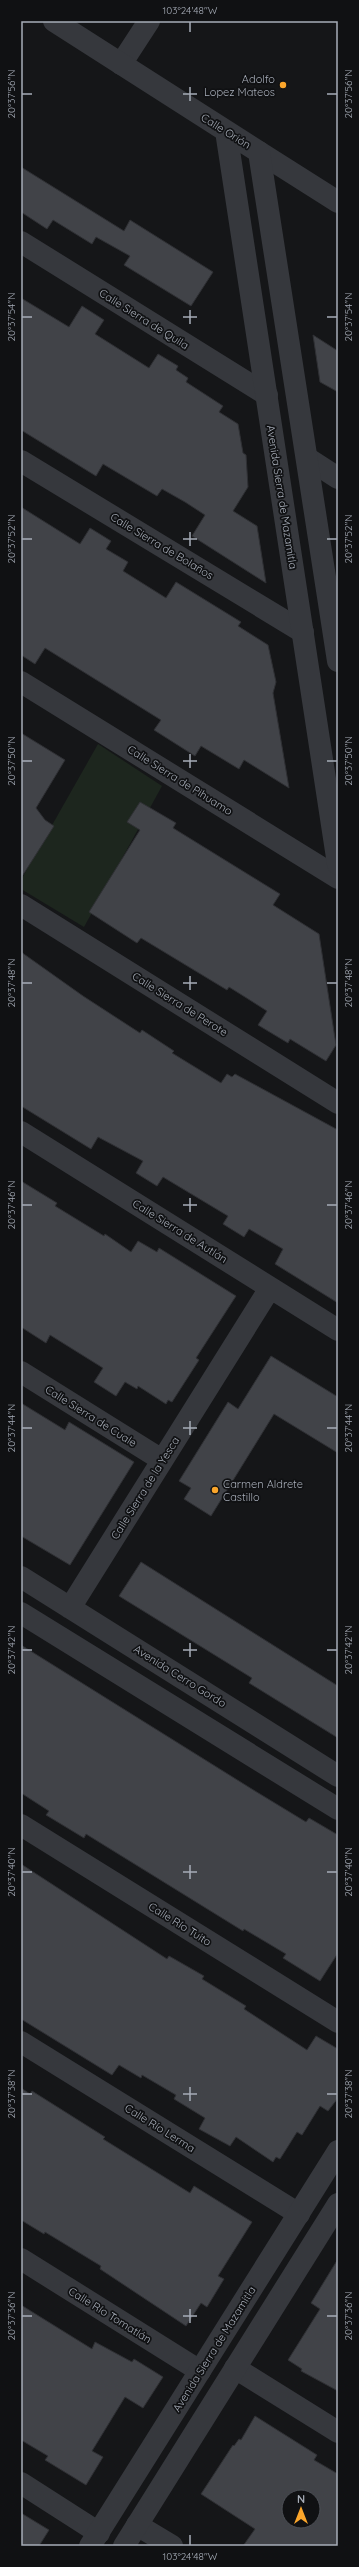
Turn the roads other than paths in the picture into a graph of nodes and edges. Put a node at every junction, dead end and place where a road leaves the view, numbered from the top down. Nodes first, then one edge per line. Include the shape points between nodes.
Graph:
1 (54, 21) edge
2 (149, 21) edge
3 (121, 64) junction
4 (226, 131) junction
5 (260, 152) junction
6 (338, 202) edge
7 (21, 242) edge
8 (267, 395) junction
9 (306, 458) junction
10 (21, 461) edge
11 (338, 478) edge
12 (319, 548) junction
13 (291, 551) junction
14 (303, 632) junction
15 (338, 661) edge
16 (21, 682) edge
17 (338, 864) edge
18 (338, 878) edge
19 (21, 905) edge
20 (338, 1103) edge
21 (21, 1132) edge
22 (270, 1288) junction
23 (338, 1330) edge
24 (21, 1372) edge
25 (162, 1460) junction
26 (21, 1577) edge
27 (70, 1608) junction
28 (21, 1613) edge
29 (273, 1735) junction
30 (257, 1759) junction
31 (338, 1776) edge
32 (338, 1809) edge
33 (21, 1826) edge
34 (338, 2022) edge
35 (21, 2042) edge
36 (338, 2151) edge
37 (337, 2208) edge
38 (299, 2214) junction
39 (21, 2260) edge
40 (235, 2368) junction
41 (200, 2371) junction
42 (338, 2432) edge
43 (21, 2483) edge
44 (137, 2525) junction
45 (95, 2539) edge
46 (124, 2546) edge
47 (172, 2546) edge

1 - 3 street, Calle Orión
2 - 3 street
3 - 4 street, Calle Orión
4 - 5 street, Calle Orión
4 - 8 street, Avenida Sierra de Mazamitla
5 - 6 street, Calle Orión
5 - 9 street
7 - 8 street, Calle Sierra de Quila
8 - 13 street, Avenida Sierra de Mazamitla
9 - 11 street
9 - 12 street
10 - 14 street, Calle Sierra de Bolaños
12 - 13 street
12 - 15 street
13 - 14 street, Avenida Sierra de Mazamitla
14 - 17 street, Avenida Sierra de Mazamitla
16 - 18 street, Calle Sierra de Pihuamo
19 - 20 street, Calle Sierra de Perote
21 - 22 street, Calle Sierra de Autlán
22 - 23 street, Calle Sierra de Autlán
22 - 25 street, Calle Sierra de la Yesca
24 - 25 street, Calle Sierra de Cuale
25 - 27 street, Calle Sierra de la Yesca
26 - 27 street, Avenida Cerro Gordo
27 - 29 street, Avenida Cerro Gordo
28 - 30 street
29 - 30 street
29 - 31 street, Avenida Cerro Gordo
30 - 32 street
33 - 34 street, Calle Río Tuito
35 - 38 street, Calle Río Lerma
36 - 38 street, Avenida Sierra de Mazamitla
37 - 40 street
38 - 41 street, Avenida Sierra de Mazamitla
39 - 41 street, Calle Río Tomatlán
40 - 42 street
40 - 44 street
41 - 45 street, Avenida Sierra de Mazamitla
43 - 45 street
44 - 46 street
44 - 47 street

